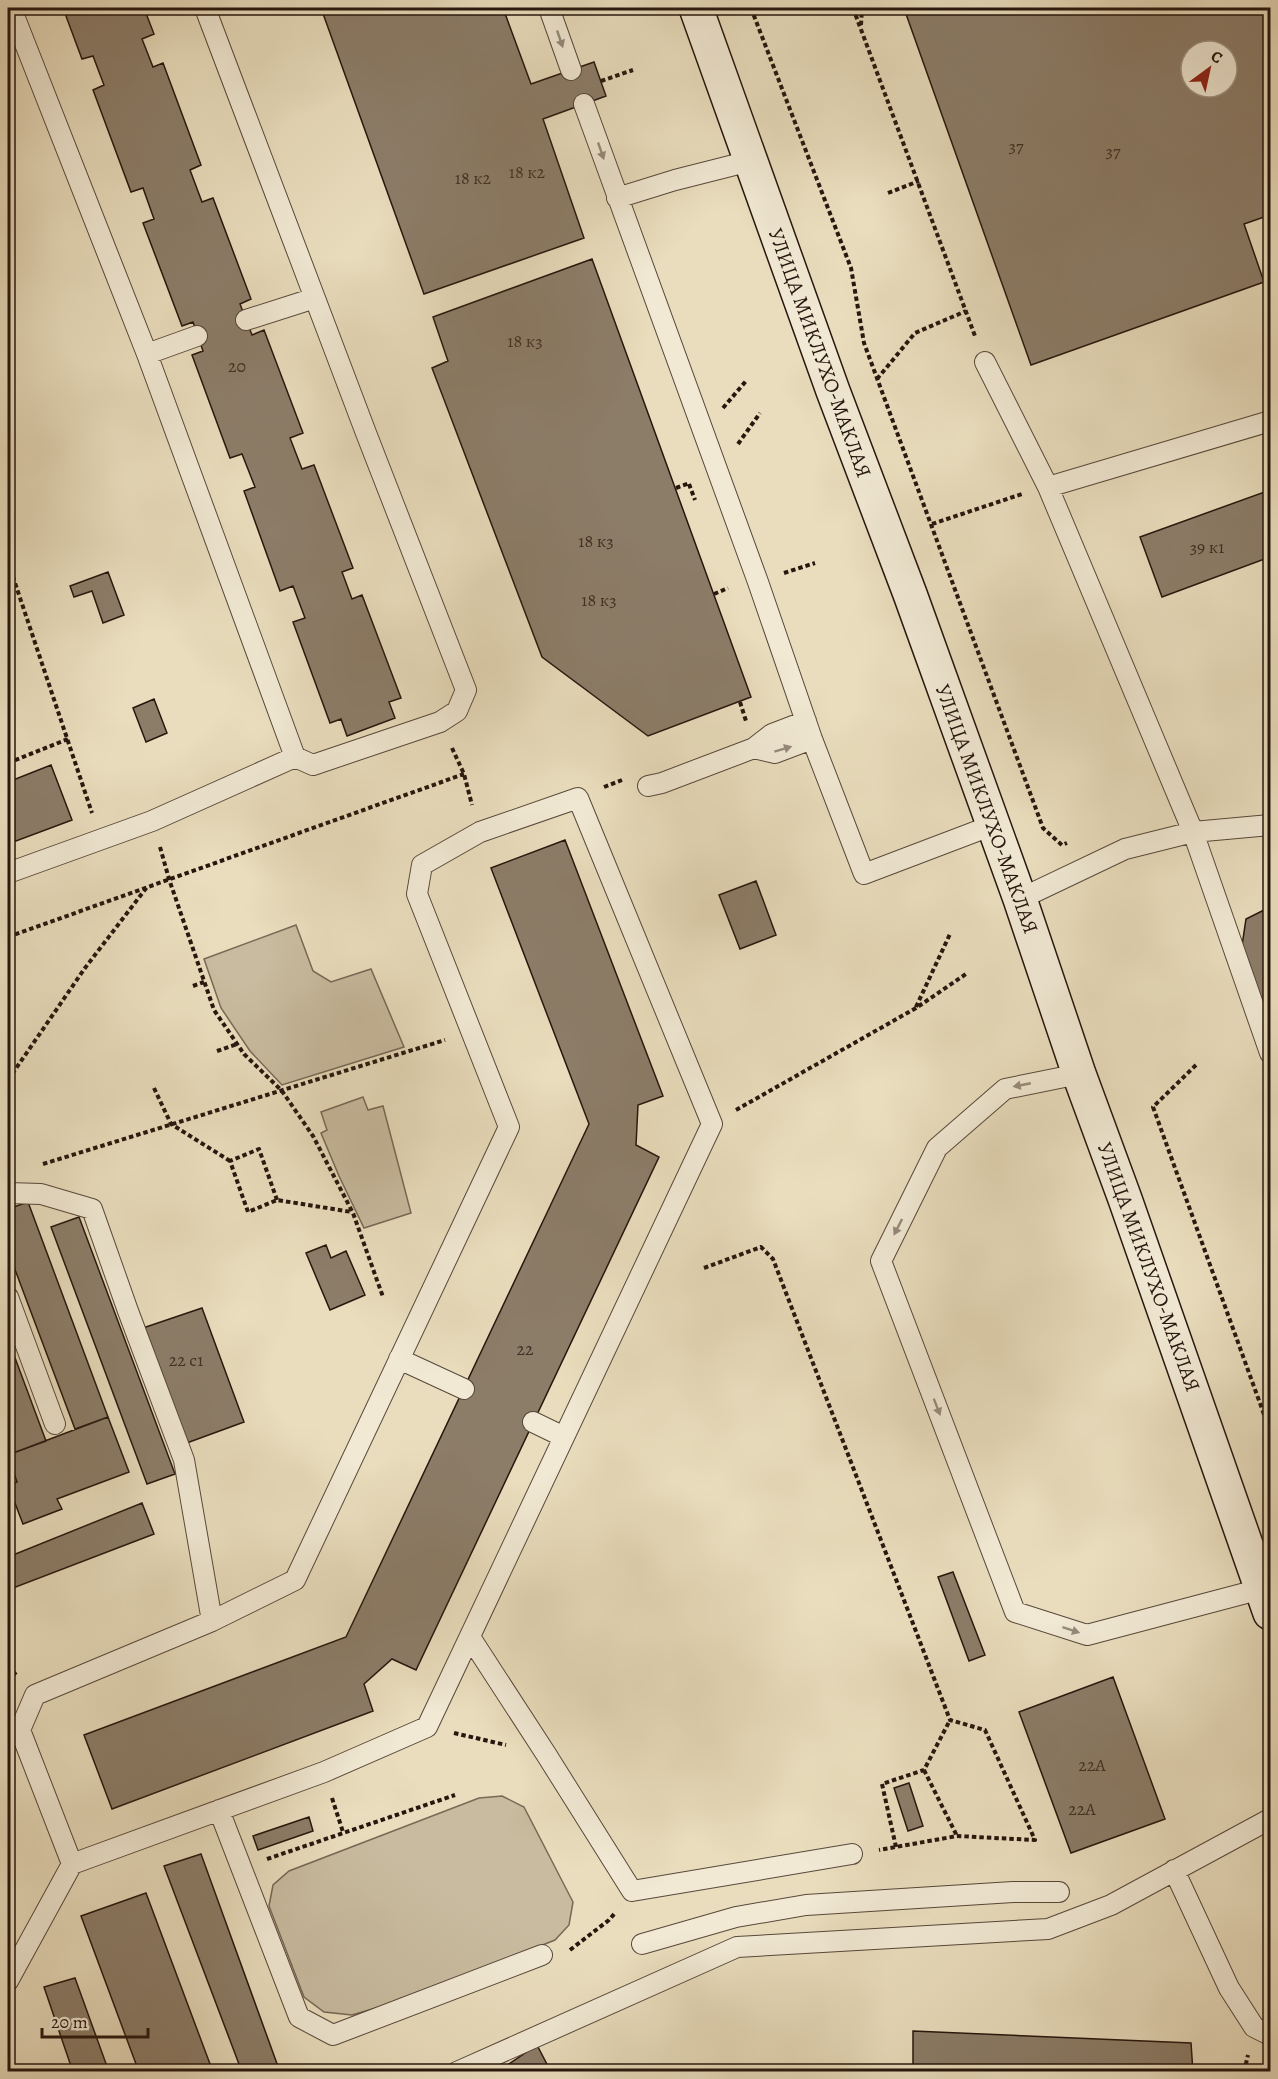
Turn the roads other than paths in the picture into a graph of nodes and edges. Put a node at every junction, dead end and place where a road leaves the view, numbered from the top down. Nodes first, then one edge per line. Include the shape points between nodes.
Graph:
1 (11, 8) edge
2 (205, 8) edge
3 (549, 8) edge
4 (696, 8) edge
5 (571, 70) dead end
6 (584, 104) dead end
7 (750, 161) junction
8 (617, 198) junction
9 (315, 298) junction
10 (246, 320) dead end
11 (197, 336) dead end
12 (147, 354) junction
13 (985, 362) road end
14 (1270, 421) edge
15 (1048, 486) junction
16 (809, 730) junction
17 (295, 757) junction
18 (648, 786) road end
19 (993, 825) junction
20 (1270, 825) edge
21 (1193, 832) junction
22 (8, 873) edge
23 (1020, 899) junction
24 (1270, 1053) edge
25 (1079, 1074) junction
26 (8, 1193) edge
27 (8, 1297) edge
28 (399, 1359) junction
29 (464, 1389) dead end
30 (533, 1422) dead end
31 (55, 1424) dead end
32 (564, 1437) junction
33 (1266, 1601) edge
34 (212, 1621) junction
35 (470, 1637) junction
36 (219, 1810) junction
37 (1270, 1819) edge
38 (852, 1854) dead end
39 (72, 1864) junction
40 (1174, 1870) junction
41 (1059, 1892) dead end
42 (642, 1944) dead end
43 (542, 1955) dead end
44 (8, 1981) edge
45 (1270, 2035) edge
46 (456, 2072) edge

1 - 12 lane
2 - 9 lane
3 -> 5 lane
4 - 7 main road, УЛИЦА МИКЛУХО-МАКЛАЯ
6 -> 8 lane
7 - 8 lane
7 - 19 main road, УЛИЦА МИКЛУХО-МАКЛАЯ
8 - 16 lane
9 - 10 lane
9 - 17 lane via 466,690 457,711 440,722 313,765
11 - 12 lane
12 - 17 lane
13 - 15 lane
14 - 15 lane
15 - 21 lane
16 - 18 lane via 772,734 754,748
16 - 19 lane via 864,874
17 - 22 lane via 152,821
19 - 23 main road, УЛИЦА МИКЛУХО-МАКЛАЯ
20 - 21 lane
21 - 23 lane via 1125,849
21 - 24 lane
23 - 25 main road, УЛИЦА МИКЛУХО-МАКЛАЯ
25 - 33 main road, УЛИЦА МИКЛУХО-МАКЛАЯ
25 -> 33 lane via 1005,1089 937,1148 881,1261 1015,1612 1087,1635
26 - 34 lane via 41,1194 92,1209 184,1460
27 - 31 lane
28 - 29 lane
28 - 32 lane via 509,1127 417,894 422,865 480,832 578,798 712,1124
28 - 34 lane via 295,1580
30 - 32 lane
32 - 35 lane
34 - 39 lane via 35,1695 20,1730
35 - 36 lane via 427,1727 324,1772
35 - 38 lane via 632,1891
36 - 39 lane
36 - 43 lane via 299,2017 333,2035
37 - 40 lane
39 - 44 lane
40 - 45 lane via 1229,1988 1254,2027
40 - 46 lane via 1111,1905 1048,1929 737,1947
41 - 42 lane via 806,1905 736,1917

